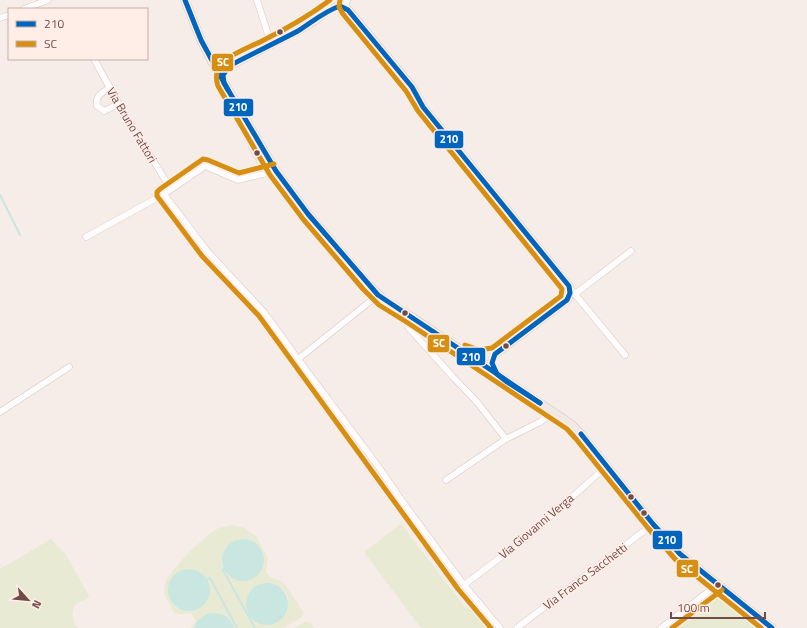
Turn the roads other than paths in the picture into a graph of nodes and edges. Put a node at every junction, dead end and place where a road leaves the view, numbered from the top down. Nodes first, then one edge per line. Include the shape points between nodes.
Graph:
1 (48, 0) edge
2 (185, 0) edge
3 (257, 0) edge
4 (342, 0) edge
5 (347, 0) edge
6 (27, 8) edge
7 (330, 9) junction
8 (348, 10) junction
9 (270, 44) junction
10 (95, 60) edge
11 (212, 62) junction
12 (229, 66) junction
13 (224, 82) junction
14 (110, 88) junction
15 (119, 104) junction
16 (272, 172) junction
17 (171, 189) junction
18 (164, 194) junction
19 (86, 238) dead end
20 (631, 251) dead end
21 (569, 286) junction
22 (575, 294) junction
23 (378, 295) junction
24 (566, 300) junction
25 (582, 302) junction
26 (412, 317) junction
27 (464, 352) junction
28 (495, 354) junction
29 (625, 355) dead end
30 (298, 359) junction
31 (69, 367) dead end
32 (500, 377) junction
33 (0, 412) edge
34 (554, 412) junction
35 (506, 439) junction
36 (607, 466) junction
37 (446, 480) dead end
38 (653, 524) junction
39 (718, 584) junction
40 (464, 585) junction
41 (500, 628) edge
42 (517, 628) edge
43 (661, 628) edge
44 (772, 628) edge

1 - 6 street
2 - 11 main road
3 - 9 street
4 - 7 street
5 - 8 street
7 - 8 main road via 340,6
7 - 9 main road via 314,21
8 - 21 main road via 412,87 423,107
9 - 12 main road
10 - 14 street, Via Bruno Fattori
11 - 12 main road via 223,68
11 - 13 main road
12 - 13 main road via 223,75
13 - 16 main road
14 - 15 street, Via Bruno Fattori
14 - 15 street via 99,94 97,106 104,111
15 - 17 street, Via Bruno Fattori
16 - 17 street via 238,180 205,166
16 - 23 main road
17 - 18 street
18 - 19 street
18 - 30 street via 208,252 264,312
20 - 22 street
21 - 22 street
21 - 24 main road via 570,293
22 - 25 street
23 - 26 main road
23 - 30 street
24 - 25 street via 574,298
24 - 28 main road
25 - 29 street
26 - 27 main road
26 - 35 street via 408,327 477,402
27 - 28 main road via 477,357
27 - 32 main road
28 - 32 main road via 492,364
30 - 40 street
31 - 33 street
32 - 34 main road
34 - 35 street
34 - 36 main road via 576,429
35 - 37 street
36 - 38 main road
36 - 40 street, Via Giovanni Verga via 526,538
38 - 39 main road via 680,554
38 - 42 street, Via Franco Sacchetti
39 - 43 street
39 - 44 main road
40 - 41 street

